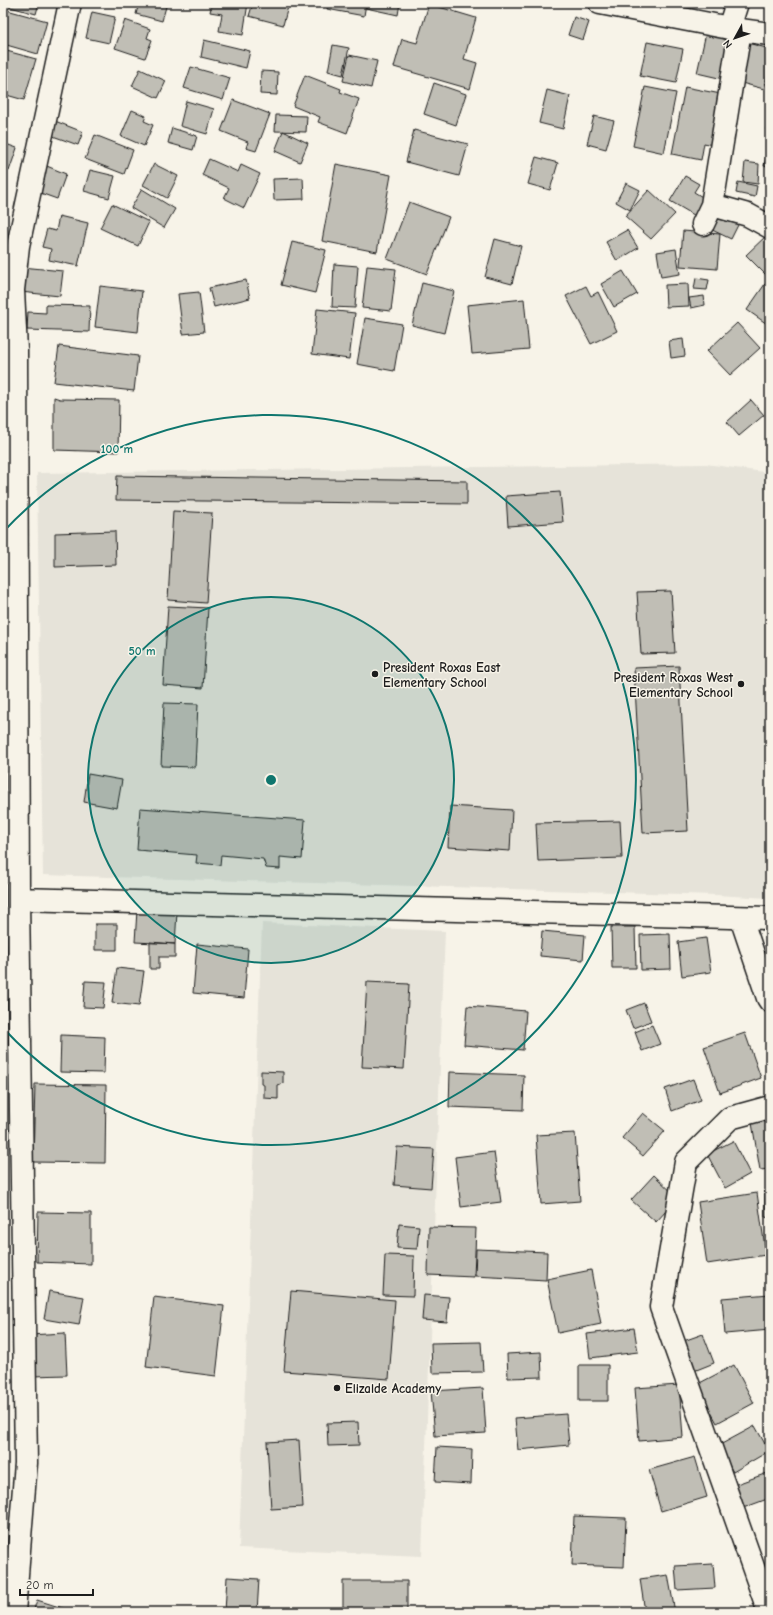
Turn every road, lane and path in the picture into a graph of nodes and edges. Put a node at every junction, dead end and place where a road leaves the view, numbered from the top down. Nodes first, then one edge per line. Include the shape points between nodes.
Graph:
1 (70, 3) edge
2 (600, 3) edge
3 (737, 3) edge
4 (734, 29) junction
5 (770, 34) edge
6 (770, 227) edge
7 (8, 289) edge
8 (9, 320) edge
9 (18, 899) junction
10 (741, 918) junction
11 (770, 918) edge
12 (11, 924) edge
13 (770, 1001) edge
14 (770, 1107) edge
15 (14, 1612) edge
16 (769, 1612) edge

1 - 7 street
2 - 4 street
3 - 4 street
4 - 5 street
4 - 6 street via 708,215 748,215
7 - 8 street
8 - 9 street
9 - 10 street
9 - 12 street
10 - 11 street
10 - 13 street
12 - 15 street via 26,1463
14 - 16 street via 730,1118 686,1162 661,1307

